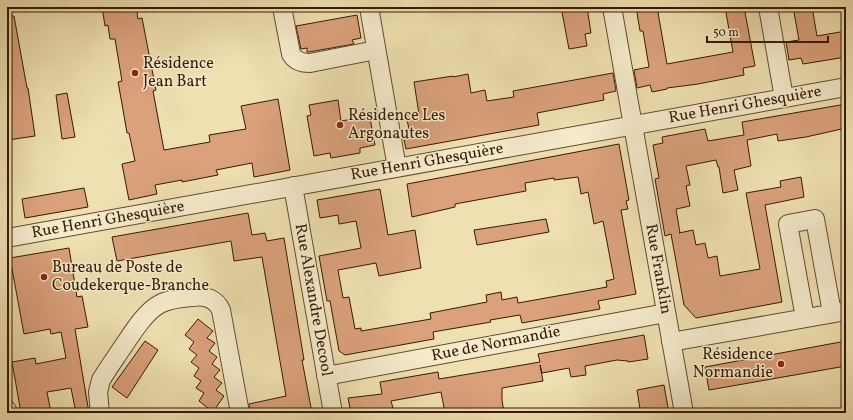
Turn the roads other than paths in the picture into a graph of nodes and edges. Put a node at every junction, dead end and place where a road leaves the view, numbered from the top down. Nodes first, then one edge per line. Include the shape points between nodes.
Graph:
1 (282, 7) edge
2 (369, 7) edge
3 (612, 7) edge
4 (768, 7) edge
5 (376, 50) junction
6 (846, 87) edge
7 (784, 98) junction
8 (632, 125) junction
9 (397, 168) junction
10 (293, 186) junction
11 (7, 236) edge
12 (839, 312) edge
13 (666, 313) junction
14 (805, 318) junction
15 (671, 342) junction
16 (326, 376) junction
17 (7, 410) edge
18 (8, 413) edge
19 (100, 413) edge
20 (240, 413) edge
21 (333, 413) edge
22 (684, 413) edge

1 - 5 street via 291,54 299,62 310,63
2 - 5 street
3 - 8 street, Rue Franklin
4 - 7 street
5 - 9 street
6 - 7 street, Rue Henri Ghesquière
7 - 8 street, Rue Henri Ghesquière
8 - 9 street, Rue Henri Ghesquière
8 - 13 street, Rue Franklin
9 - 10 street, Rue Henri Ghesquière
10 - 11 street, Rue Henri Ghesquière
10 - 16 street, Rue Alexandre Decool
12 - 14 street
12 - 14 street via 815,220 788,224
13 - 15 street, Rue Franklin
13 - 16 street, Rue de Normandie
14 - 15 street
15 - 22 street, Rue Franklin
16 - 21 street, Rue Alexandre Decool
17 - 18 street
19 - 20 street via 98,392 101,380 148,312 170,300 200,296 216,302 221,310

